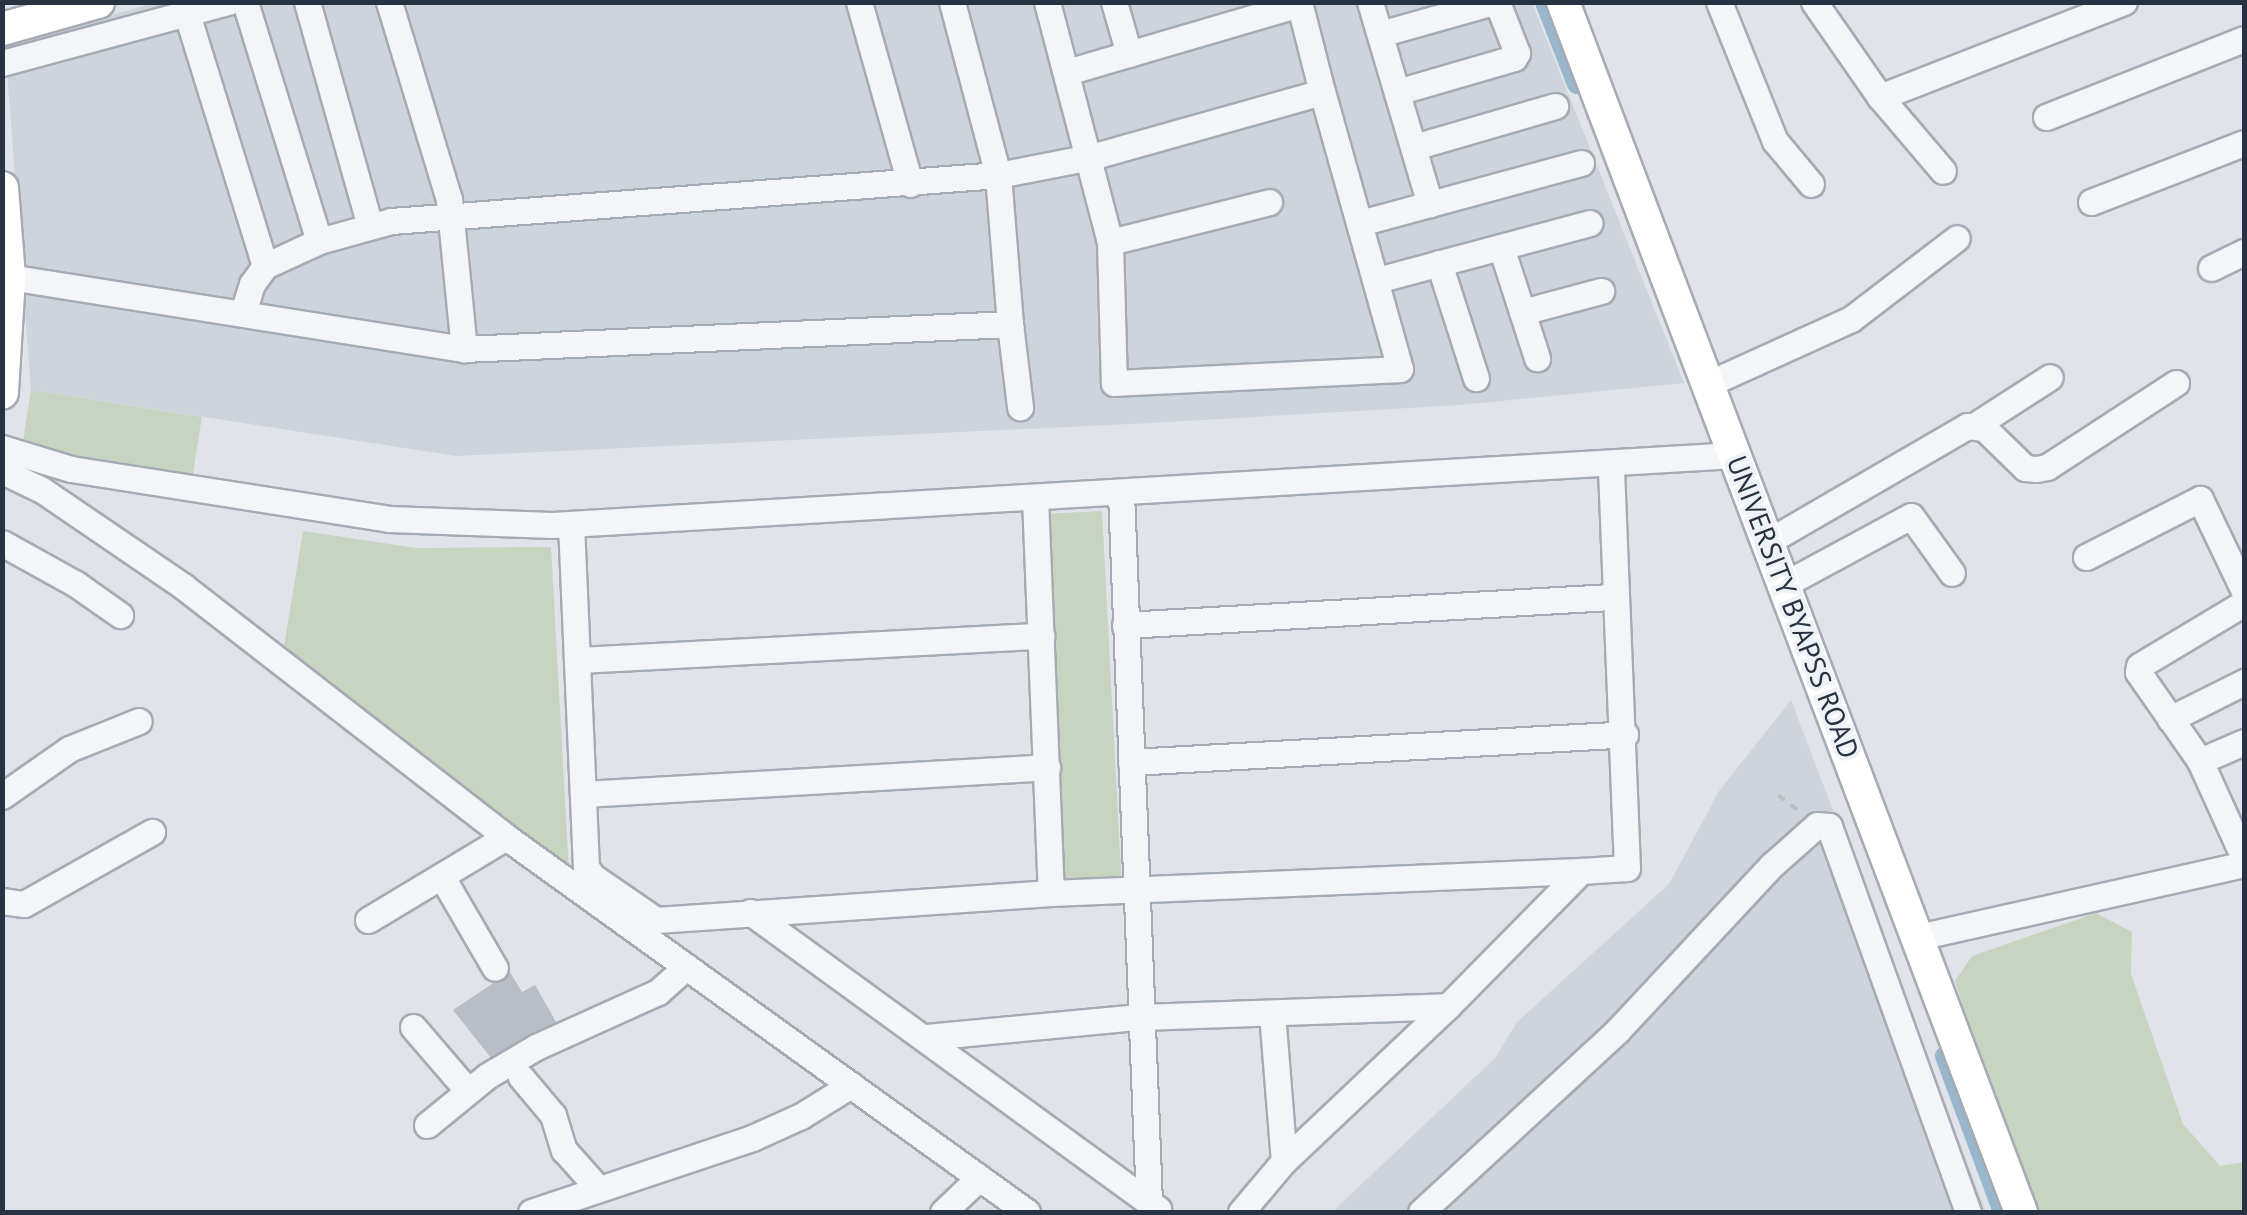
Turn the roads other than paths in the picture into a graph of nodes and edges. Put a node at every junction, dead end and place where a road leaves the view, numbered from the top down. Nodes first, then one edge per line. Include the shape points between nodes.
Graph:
1 (98, 2) edge
2 (228, 2) edge
3 (245, 2) edge
4 (307, 2) edge
5 (390, 2) edge
6 (859, 2) edge
7 (952, 2) edge
8 (1046, 2) edge
9 (1114, 2) edge
10 (1370, 2) edge
11 (1495, 2) edge
12 (1563, 2) edge
13 (1719, 2) edge
14 (1814, 2) edge
15 (2124, 2) edge
16 (1299, 3) edge
17 (187, 14) junction
18 (2, 29) edge
19 (1380, 34) junction
20 (2244, 39) edge
21 (1130, 54) junction
22 (2, 63) edge
23 (1067, 72) junction
24 (1322, 92) junction
25 (1397, 92) junction
26 (1880, 97) junction
27 (1554, 106) dead end
28 (2046, 117) dead end
29 (2244, 144) edge
30 (1414, 148) junction
31 (1091, 157) junction
32 (1581, 164) dead end
33 (1943, 171) dead end
34 (998, 175) junction
35 (910, 184) junction
36 (1811, 184) dead end
37 (2, 188) edge
38 (1269, 202) dead end
39 (2090, 202) dead end
40 (1430, 204) junction
41 (452, 216) junction
42 (1360, 223) junction
43 (1589, 223) dead end
44 (370, 226) junction
45 (1957, 238) dead end
46 (319, 241) junction
47 (1110, 242) junction
48 (1501, 247) junction
49 (2244, 252) edge
50 (1439, 264) junction
51 (265, 266) junction
52 (2212, 268) dead end
53 (6, 277) edge
54 (1377, 280) junction
55 (1601, 290) dead end
56 (1522, 312) junction
57 (243, 313) junction
58 (1010, 324) junction
59 (464, 348) junction
60 (1538, 358) dead end
61 (2050, 377) dead end
62 (1476, 378) dead end
63 (1708, 384) junction
64 (2176, 384) dead end
65 (2, 393) edge
66 (1020, 407) dead end
67 (1974, 426) junction
68 (2, 448) edge
69 (1726, 457) junction
70 (1611, 464) junction
71 (2, 471) edge
72 (1122, 493) junction
73 (1035, 498) junction
74 (571, 524) junction
75 (1769, 541) junction
76 (2, 544) edge
77 (2086, 557) dead end
78 (1952, 573) dead end
79 (1785, 584) junction
80 (2244, 592) edge
81 (1615, 597) junction
82 (2244, 603) edge
83 (120, 616) dead end
84 (1125, 625) junction
85 (1041, 636) junction
86 (577, 660) junction
87 (2244, 682) edge
88 (2170, 719) junction
89 (140, 721) dead end
90 (1625, 734) junction
91 (2244, 742) edge
92 (2200, 761) junction
93 (1131, 762) junction
94 (1046, 767) junction
95 (583, 794) junction
96 (2, 796) edge
97 (152, 832) dead end
98 (506, 837) junction
99 (2242, 849) edge
100 (1581, 871) junction
101 (442, 877) junction
102 (1135, 889) junction
103 (1051, 893) junction
104 (2, 901) edge
105 (750, 912) junction
106 (368, 920) dead end
107 (1918, 936) junction
108 (686, 967) junction
109 (495, 968) dead end
110 (1448, 1006) junction
111 (1272, 1012) junction
112 (1139, 1017) junction
113 (413, 1027) dead end
114 (926, 1037) junction
115 (521, 1077) dead end
116 (851, 1085) junction
117 (468, 1091) junction
118 (427, 1124) dead end
119 (1284, 1161) junction
120 (979, 1178) junction
121 (597, 1187) junction
122 (1156, 1208) edge
123 (530, 1212) edge
124 (943, 1212) edge
125 (1027, 1212) edge
126 (1241, 1212) edge
127 (1422, 1212) edge
128 (1968, 1212) edge
129 (2022, 1212) edge

1 - 18 main road
2 - 17 street
3 - 46 street
4 - 44 street
5 - 41 street
6 - 35 street
7 - 34 street
8 - 23 street
9 - 21 street
10 - 19 street
11 - 19 street
11 - 25 street via 1514,58
12 - 63 main road, UNIVERSITY BYAPSS ROAD
13 - 36 street via 1776,141
14 - 26 street
15 - 26 street
16 - 21 street
16 - 24 street
17 - 22 street
17 - 51 street
19 - 25 street
20 - 28 street
21 - 23 street
23 - 31 street
24 - 31 street
24 - 42 street
25 - 30 street
26 - 33 street
27 - 30 street
29 - 39 street
30 - 40 street
31 - 34 street
31 - 47 street
32 - 40 street
34 - 35 street
34 - 58 street
35 - 41 street
37 - 53 main road
38 - 47 street
40 - 42 street
41 - 44 street
41 - 59 street
42 - 54 street
43 - 48 street
44 - 46 street
45 - 63 street via 1851,319
46 - 51 street
47 - 54 street via 1114,383 1400,370
48 - 50 street
48 - 56 street
49 - 52 street
50 - 54 street
50 - 62 street
51 - 57 street
53 - 57 street
53 - 65 main road
55 - 56 street
56 - 60 street
57 - 59 street
58 - 59 street
58 - 66 street
61 - 67 street
63 - 69 main road, UNIVERSITY BYAPSS ROAD
64 - 67 street via 2047,467 2024,468
67 - 75 street
68 - 74 street via 71,469 389,519
69 - 70 street
69 - 75 main road, UNIVERSITY BYAPSS ROAD
70 - 72 street
70 - 81 street
71 - 98 street via 42,490 184,588
72 - 73 street
72 - 84 street
73 - 74 street
73 - 85 street
74 - 86 street
75 - 79 main road, UNIVERSITY BYAPSS ROAD
76 - 83 street
77 - 80 street via 2200,498
78 - 79 street via 1911,516
79 - 107 main road, UNIVERSITY BYAPSS ROAD
81 - 84 street
81 - 90 street
82 - 88 street via 2139,666
84 - 93 street
85 - 86 street
85 - 94 street
86 - 95 street
87 - 88 street
88 - 92 street
89 - 96 street via 68,749
90 - 93 street
90 - 100 street via 1628,868
91 - 92 street
92 - 99 street
93 - 102 street
94 - 95 street
94 - 103 street
95 - 105 street via 592,876 656,920
97 - 104 street via 24,904
98 - 101 street
98 - 108 street
99 - 107 street
100 - 102 street
100 - 110 street
101 - 106 street
101 - 109 street
102 - 103 street
102 - 112 street
103 - 105 street
105 - 114 street
107 - 129 main road, UNIVERSITY BYAPSS ROAD
108 - 116 street
108 - 117 street via 658,992 536,1047
110 - 111 street
110 - 119 street
111 - 112 street
111 - 119 street
112 - 114 street
112 - 122 street
113 - 117 street
114 - 122 street
115 - 121 street via 553,1116 558,1142
116 - 120 street
116 - 121 street via 752,1138
117 - 118 street
119 - 126 street
120 - 124 street
120 - 125 street
121 - 123 street
127 - 128 street via 1618,1030 1818,825 1828,826

